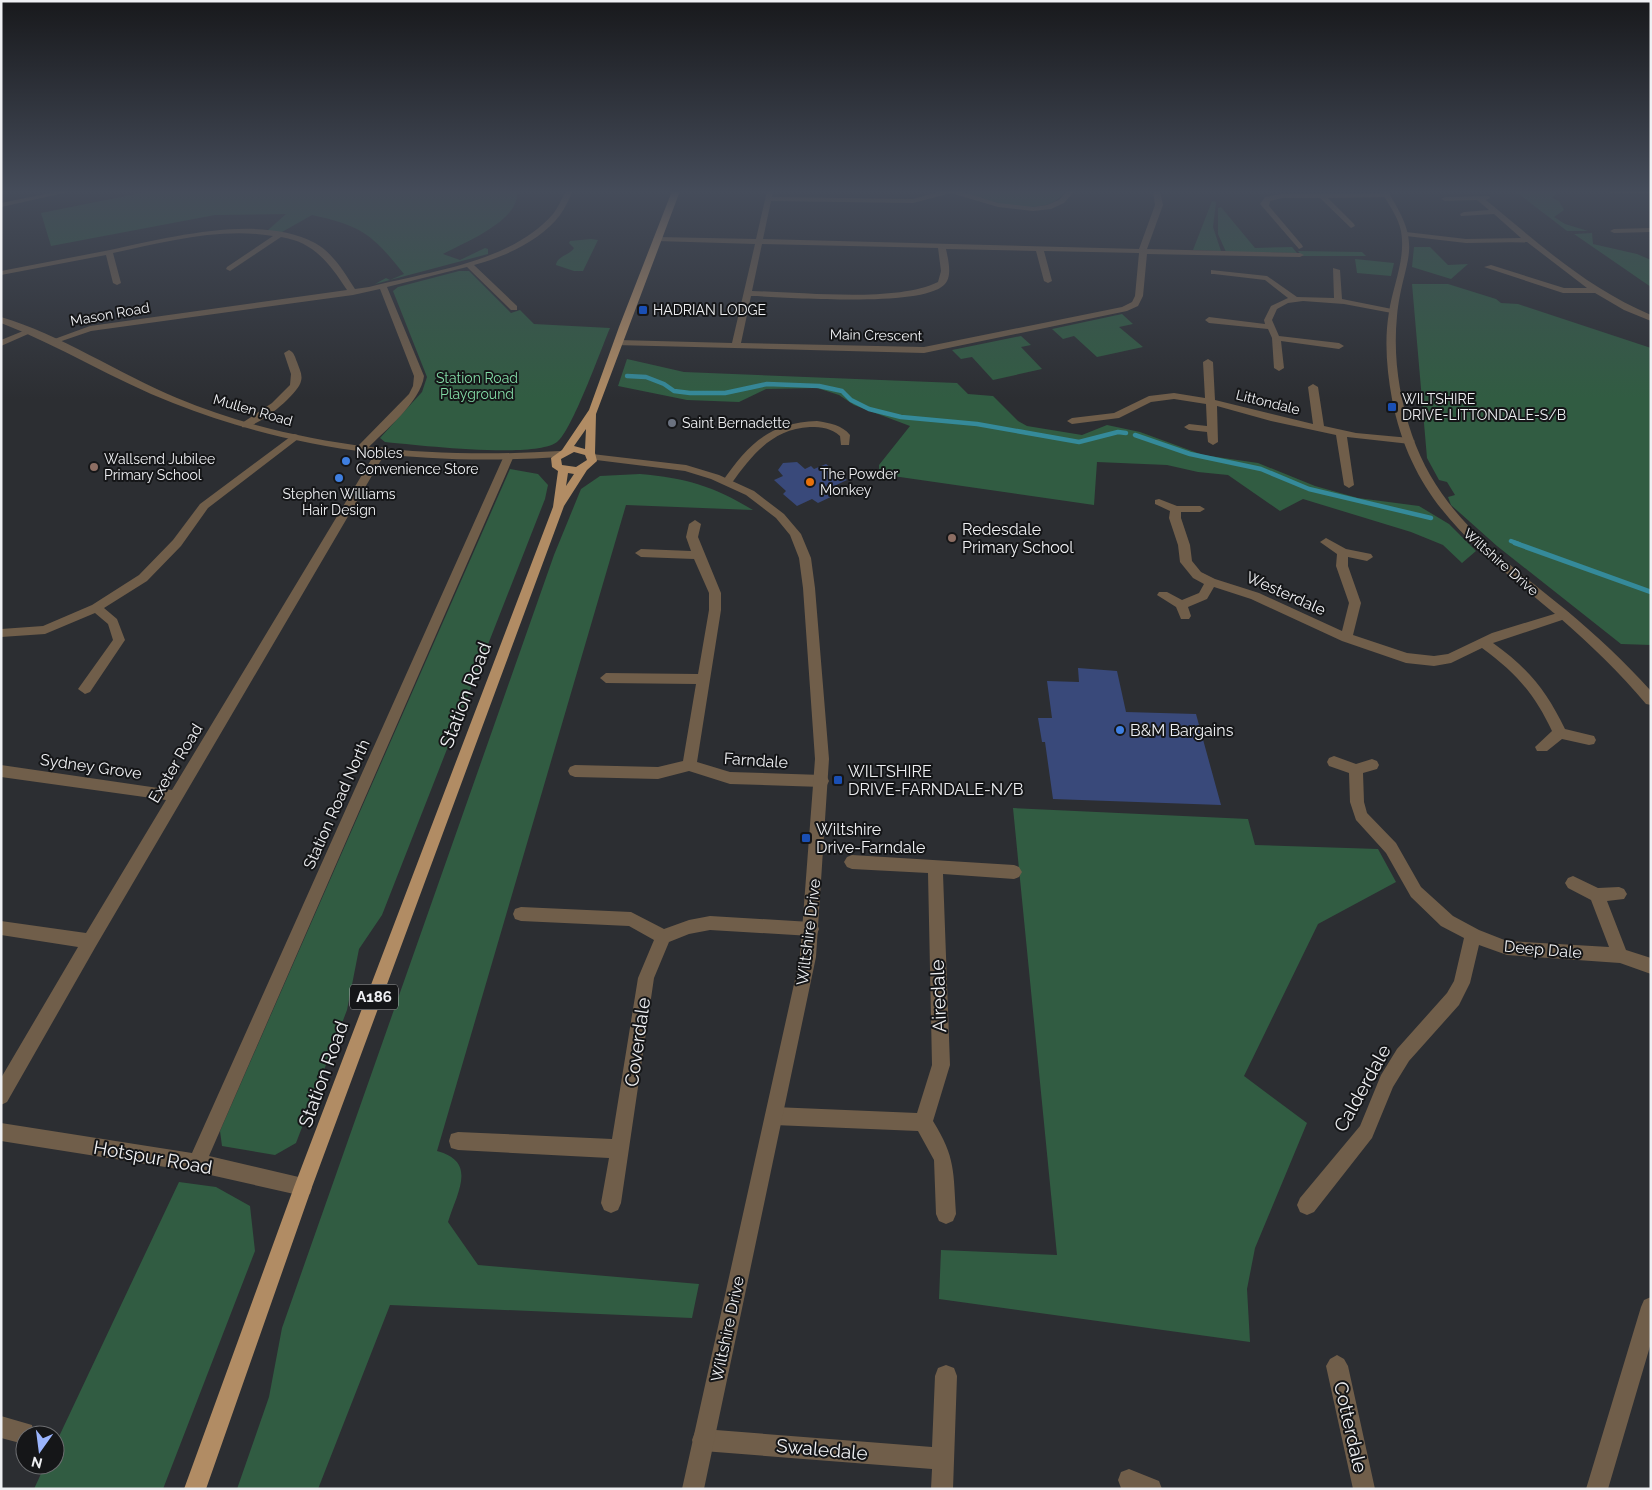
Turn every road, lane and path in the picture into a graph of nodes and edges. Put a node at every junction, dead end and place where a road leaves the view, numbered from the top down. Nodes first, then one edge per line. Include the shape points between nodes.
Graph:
1 (65, 261) edge
2 (111, 261) edge
3 (242, 261) edge
4 (329, 261) edge
5 (479, 261) edge
6 (649, 261) edge
7 (754, 261) edge
8 (943, 261) edge
9 (1043, 261) edge
10 (1143, 261) edge
11 (1406, 261) edge
12 (1556, 261) edge
13 (469, 264) junction
14 (1488, 267) dead end
15 (230, 269) dead end
16 (1336, 270) dead end
17 (1214, 272) dead end
18 (1, 273) edge
19 (1048, 281) dead end
20 (117, 283) dead end
21 (383, 287) junction
22 (1594, 291) junction
23 (353, 292) junction
24 (746, 293) junction
25 (1294, 298) junction
26 (1338, 301) junction
27 (514, 308) dead end
28 (1394, 312) junction
29 (1651, 318) edge
30 (1, 320) edge
31 (1209, 320) dead end
32 (1270, 327) junction
33 (31, 331) junction
34 (1276, 338) junction
35 (52, 341) junction
36 (1, 343) edge
37 (618, 343) junction
38 (736, 346) junction
39 (1339, 346) dead end
40 (289, 353) dead end
41 (1208, 362) dead end
42 (1279, 368) dead end
43 (1314, 387) dead end
44 (1210, 402) junction
45 (592, 414) junction
46 (1072, 421) dead end
47 (246, 425) junction
48 (1189, 427) dead end
49 (1319, 428) junction
50 (1212, 430) junction
51 (1341, 433) junction
52 (294, 437) junction
53 (1410, 441) junction
54 (1212, 442) dead end
55 (845, 443) dead end
56 (362, 448) junction
57 (382, 450) junction
58 (563, 452) junction
59 (511, 458) junction
60 (589, 461) junction
61 (560, 468) junction
62 (727, 482) junction
63 (1349, 485) dead end
64 (1158, 502) dead end
65 (558, 507) junction
66 (1176, 509) junction
67 (1200, 509) dead end
68 (694, 524) dead end
69 (1326, 542) dead end
70 (1343, 552) junction
71 (641, 553) dead end
72 (698, 555) junction
73 (1367, 557) dead end
74 (1211, 582) junction
75 (1162, 595) dead end
76 (96, 608) junction
77 (1564, 615) junction
78 (1, 633) edge
79 (1346, 638) junction
80 (1483, 642) junction
81 (606, 678) dead end
82 (702, 679) junction
83 (86, 689) dead end
84 (1651, 700) edge
85 (1560, 733) junction
86 (1589, 740) dead end
87 (1542, 746) dead end
88 (1334, 762) dead end
89 (689, 765) junction
90 (1372, 765) dead end
91 (1356, 770) junction
92 (1, 771) edge
93 (575, 771) dead end
94 (822, 781) junction
95 (176, 796) junction
96 (852, 862) dead end
97 (934, 867) junction
98 (1014, 872) dead end
99 (1573, 883) dead end
100 (1619, 894) dead end
101 (1597, 895) junction
102 (521, 914) dead end
103 (1, 928) edge
104 (811, 928) junction
105 (1472, 935) junction
106 (663, 937) junction
107 (90, 942) junction
108 (1620, 955) junction
109 (1651, 966) edge
110 (1, 1096) edge
111 (774, 1116) junction
112 (923, 1122) junction
113 (1, 1132) edge
114 (458, 1141) dead end
115 (621, 1149) junction
116 (196, 1164) junction
117 (303, 1187) junction
118 (611, 1203) dead end
119 (1307, 1205) dead end
120 (946, 1214) dead end
121 (1651, 1307) edge
122 (1337, 1366) dead end
123 (946, 1376) dead end
124 (1, 1427) edge
125 (15, 1431) edge
126 (703, 1440) junction
127 (942, 1459) junction
128 (1129, 1480) dead end
129 (195, 1489) edge
130 (693, 1489) edge
131 (942, 1489) edge
132 (1151, 1489) edge
133 (1364, 1489) edge
134 (1597, 1489) edge

1 - 18 street
2 - 20 street
3 - 15 street
4 - 23 street
5 - 13 street, Mason Road
6 - 37 main road, Station Road / A186
7 - 24 street
8 - 24 street via 942,284 930,290 882,296
9 - 19 street
10 - 38 street, Main Crescent via 1138,300 1130,307 1114,312 924,350
11 - 28 street, Wiltshire Drive
12 - 22 street
13 - 21 street, Mason Road
13 - 27 street
14 - 22 street via 1563,290
16 - 26 street
17 - 25 street via 1266,274
21 - 23 street, Mason Road
21 - 56 street via 419,376 418,386
22 - 29 street
23 - 35 street, Mason Road via 90,329
24 - 38 street
25 - 26 street
25 - 32 street via 1274,308 1269,316
26 - 28 street
28 - 53 street, Wiltshire Drive via 1391,335 1394,377
30 - 33 street, Mullen Road
31 - 32 street
32 - 34 street
33 - 35 street, Mullen Road
33 - 36 street
34 - 39 street
34 - 42 street
35 - 47 street, Mullen Road via 176,401
37 - 38 street, Main Crescent
37 - 45 main road, Station Road / A186
40 - 47 street via 297,379 295,387
41 - 44 street
43 - 49 street, Littondale
44 - 46 street, Littondale via 1160,396 1116,416
44 - 49 street, Littondale
44 - 50 street
45 - 58 main road, Station Road / A186
45 - 60 main road, Station Road / A186
47 - 52 street, Mullen Road
48 - 50 street
49 - 51 street, Littondale
50 - 54 street
51 - 53 street, Littondale
51 - 63 street
52 - 56 street, Mullen Road
52 - 76 street via 204,506 177,543 143,578
53 - 77 street, Wiltshire Drive via 1433,491 1467,534
55 - 62 street via 845,434 830,426 800,424 780,429 754,447
56 - 57 street, Mullen Road
57 - 59 street, Mullen Road
57 - 95 street, Exeter Road
58 - 59 street, Mullen Road
58 - 60 main road via 580,449
58 - 61 main road, Station Road via 556,458
59 - 61 street, Mullen Road
59 - 116 street, Station Road North
60 - 61 main road
60 - 62 street, Wiltshire Drive via 686,468
60 - 65 main road, Station Road / A186
61 - 65 main road, Station Road / A186
62 - 94 street, Wiltshire Drive via 750,493 780,516 796,534 805,558 820,710
64 - 66 street
65 - 117 main road, Station Road / A186
66 - 67 street
66 - 74 street, Westerdale via 1187,565
68 - 72 street via 692,537
69 - 70 street
70 - 73 street
70 - 79 street via 1342,566 1355,603
71 - 72 street
72 - 82 street via 716,599
74 - 75 street via 1203,596 1183,610
74 - 79 street, Westerdale via 1255,596
76 - 78 street via 45,630
76 - 83 street via 114,622 120,640
77 - 80 street, Westerdale
77 - 84 street, Wiltshire Drive via 1612,658
79 - 80 street, Westerdale via 1398,656 1426,661 1451,658
80 - 85 street via 1532,681
81 - 82 street
82 - 89 street
85 - 86 street
85 - 87 street
88 - 91 street
89 - 93 street via 658,774
89 - 94 street, Farndale via 730,778
90 - 91 street
91 - 105 street, Deep Dale via 1357,802 1365,823 1391,848 1409,882 1425,902 1447,921
92 - 95 street, Sydney Grove
94 - 104 street, Wiltshire Drive
95 - 107 street, Exeter Road
96 - 97 street
97 - 98 street
97 - 112 street, Airedale via 941,1065
99 - 101 street
100 - 101 street
101 - 108 street
102 - 106 street via 631,919
103 - 107 street
104 - 106 street via 710,923
104 - 111 street, Wiltshire Drive via 803,982
105 - 108 street, Deep Dale via 1518,950
105 - 119 street, Calderdale via 1462,983 1453,999 1403,1054 1387,1081 1366,1132
106 - 115 street, Coverdale via 646,978
107 - 110 street, Exeter Road
108 - 109 street, Deep Dale
111 - 112 street
111 - 126 street, Wiltshire Drive
112 - 120 street via 943,1160
113 - 116 street, Hotspur Road
114 - 115 street
115 - 118 street, Coverdale
116 - 117 street, Hotspur Road
117 - 129 main road, Station Road / A186
121 - 134 street
122 - 133 street, Cotterdale
123 - 127 street
124 - 125 street
126 - 127 street, Swaledale
126 - 130 street, Wiltshire Drive
127 - 131 street
128 - 132 street

